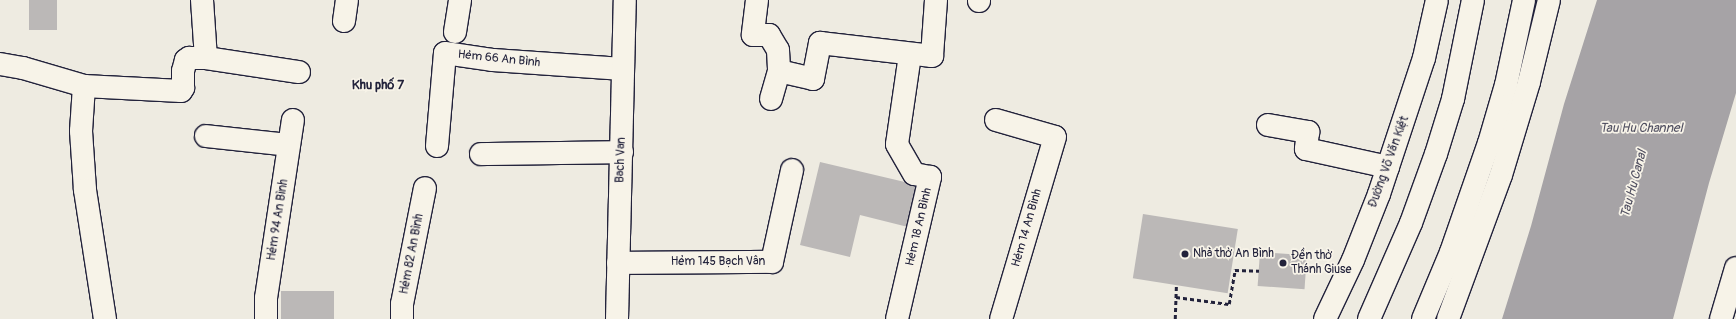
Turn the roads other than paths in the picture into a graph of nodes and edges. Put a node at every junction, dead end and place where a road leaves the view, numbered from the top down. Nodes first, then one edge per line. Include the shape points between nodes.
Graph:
1 (202, 0) edge
2 (347, 0) edge
3 (460, 0) edge
4 (625, 0) edge
5 (757, 0) edge
6 (936, 0) edge
7 (1437, 0) edge
8 (1473, 0) edge
9 (1524, 0) edge
10 (1549, 0) edge
11 (344, 22) dead end
12 (455, 32) dead end
13 (910, 55) junction
14 (206, 58) junction
15 (0, 64) edge
16 (623, 69) junction
17 (780, 71) junction
18 (299, 72) dead end
19 (84, 86) junction
20 (771, 99) dead end
21 (293, 120) dead end
22 (996, 120) dead end
23 (1268, 125) dead end
24 (206, 136) dead end
25 (289, 145) junction
26 (437, 146) dead end
27 (622, 152) junction
28 (481, 154) dead end
29 (1388, 167) junction
30 (792, 170) dead end
31 (425, 188) dead end
32 (618, 263) junction
33 (1736, 268) edge
34 (105, 319) edge
35 (266, 319) edge
36 (402, 319) edge
37 (617, 319) edge
38 (897, 319) edge
39 (1001, 319) edge
40 (1325, 319) edge
41 (1369, 319) edge
42 (1423, 319) edge
43 (1448, 319) edge
44 (1721, 319) edge

1 - 14 main road
2 - 11 main road
3 - 12 main road
4 - 16 main road, Bach Van
5 - 17 main road via 753,35 769,35 778,50
6 - 13 main road via 932,56
7 - 29 main road, Đường Võ Văn Kiệt via 1424,58
8 - 41 main road via 1453,99 1436,154
9 - 42 main road via 1506,84 1488,143 1451,252
10 - 43 main road via 1529,82 1501,175
13 - 17 main road via 820,43 813,79
13 - 38 main road, Hẻm 18 An Bình via 897,144 914,174 930,177
14 - 18 main road
14 - 19 main road via 186,60 181,91
15 - 19 main road
16 - 26 main road, Hẻm 66 An Bình via 493,60 445,53
16 - 27 main road, Bach Van
17 - 20 main road
19 - 34 main road via 81,132 85,190
21 - 25 main road, Hẻm 94 An Bình
22 - 39 main road, Hẻm 14 An Bình via 1055,137
23 - 29 main road via 1308,132 1306,149
24 - 25 main road
25 - 35 main road, Hẻm 94 An Bình via 266,298
27 - 28 main road
27 - 32 main road, Bach Van
29 - 40 main road, Đường Võ Văn Kiệt via 1353,260
30 - 32 main road, Hẻm 145 Bạch Vân via 772,262
31 - 36 main road, Hẻm 82 An Bình via 402,304
32 - 37 main road, Bach Van
33 - 44 main road

